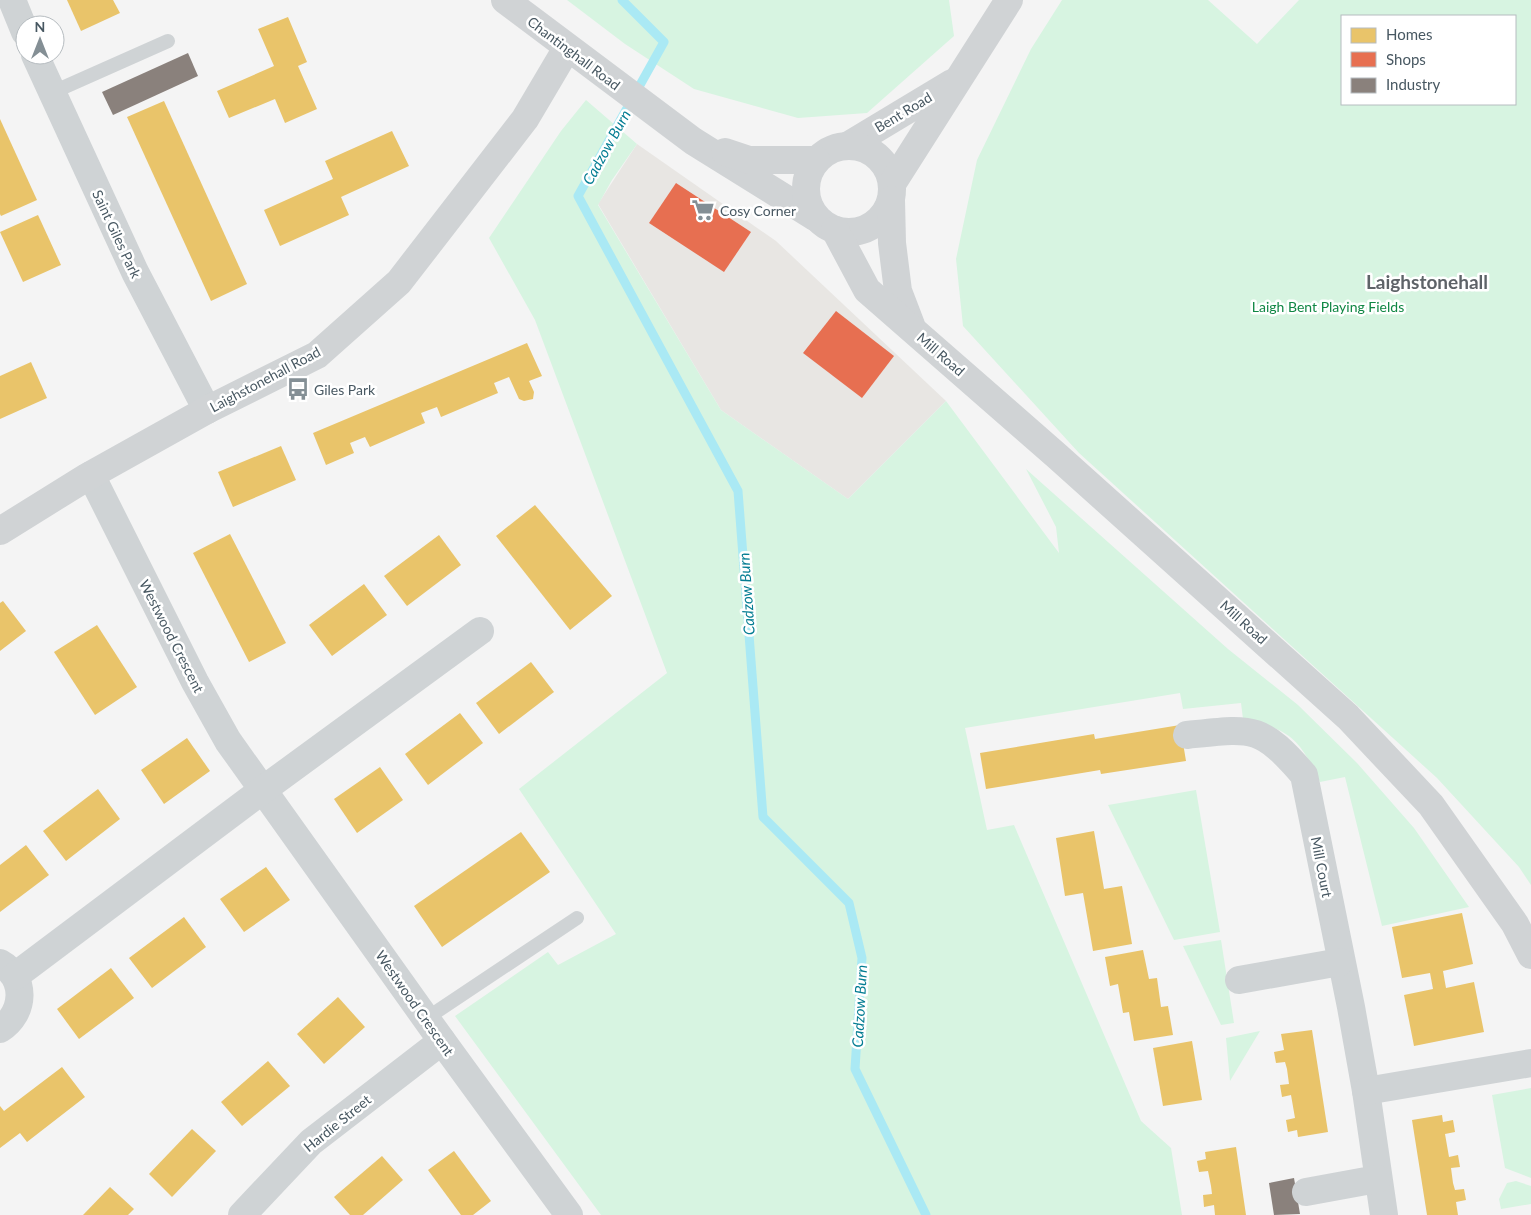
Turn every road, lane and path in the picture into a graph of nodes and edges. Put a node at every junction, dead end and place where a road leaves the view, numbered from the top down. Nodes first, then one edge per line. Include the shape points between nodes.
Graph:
1 (12, 0) edge
2 (504, 0) edge
3 (1009, 0) edge
4 (18, 15) edge
5 (168, 42) dead end
6 (567, 48) junction
7 (39, 65) edge
8 (958, 80) junction
9 (51, 93) junction
10 (692, 141) junction
11 (849, 145) junction
12 (816, 160) junction
13 (892, 192) junction
14 (825, 224) junction
15 (913, 329) junction
16 (207, 410) junction
17 (91, 476) junction
18 (0, 531) edge
19 (480, 631) dead end
20 (1187, 735) dead end
21 (264, 789) junction
22 (577, 918) dead end
23 (1531, 955) edge
24 (1340, 962) junction
25 (7, 969) edge
26 (1239, 980) dead end
27 (427, 1018) junction
28 (0, 1029) edge
29 (442, 1041) junction
30 (1531, 1063) edge
31 (1366, 1091) junction
32 (1377, 1179) junction
33 (1306, 1192) dead end
34 (242, 1215) edge
35 (569, 1215) edge
36 (1384, 1215) edge

1 - 4 street
2 - 6 main road, Chantinghall Road
3 - 8 main road, Bent Road
5 - 9 lane
6 - 10 main road, Chantinghall Road
6 - 16 main road, Laighstonehall Road via 525,119 399,282 317,355
7 - 9 street, Saint Giles Park
8 - 11 main road, Bent Road
8 - 13 main road, Bent Road
9 - 16 street, Saint Giles Park via 135,272
10 - 12 main road, Chantinghall Road via 749,160
10 - 14 main road, Chantinghall Road
11 - 12 main road via 831,148
11 - 13 main road via 864,147 878,156 888,168
12 - 14 main road via 806,178 806,198
13 - 14 main road via 885,213 863,230 849,232
13 - 15 main road, Mill Road via 892,243 898,291
14 - 15 main road, Mill Road via 867,290
15 - 23 main road, Mill Road via 1348,717 1431,804 1515,924
16 - 17 main road, Laighstonehall Road
17 - 18 main road, Laighstonehall Road
17 - 21 street, Westwood Crescent via 195,682 228,741
19 - 21 street
20 - 24 street, Mill Court via 1240,729 1265,736 1304,775
21 - 25 street
21 - 27 street, Westwood Crescent
22 - 27 lane
24 - 26 street
24 - 31 street, Mill Court
25 - 28 street via 20,988 20,1001 16,1013
27 - 29 street, Westwood Crescent
29 - 34 street, Hardie Street via 311,1142
29 - 35 street, Westwood Crescent
30 - 31 street
31 - 32 street, Mill Court
32 - 33 street
32 - 36 street, Mill Court

